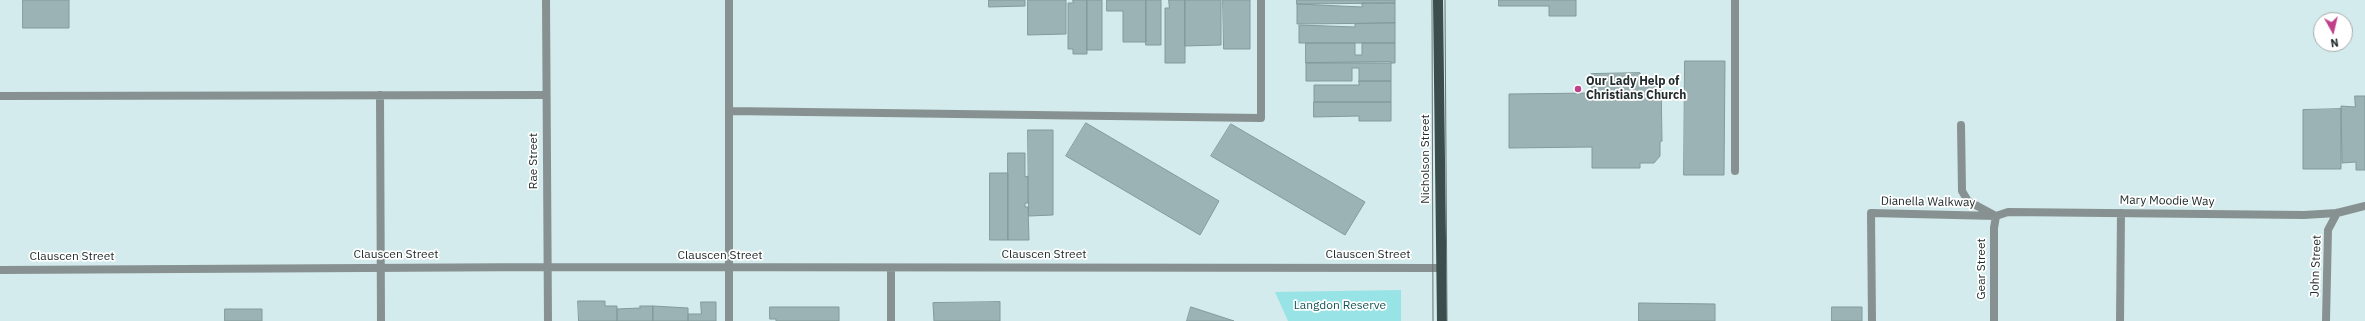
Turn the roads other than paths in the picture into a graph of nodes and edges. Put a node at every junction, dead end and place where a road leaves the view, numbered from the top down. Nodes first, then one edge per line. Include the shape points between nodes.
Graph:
1 (546, 0) edge
2 (729, 0) edge
3 (1261, 0) edge
4 (1438, 0) edge
5 (1735, 0) edge
6 (380, 95) junction
7 (546, 95) junction
8 (0, 96) edge
9 (730, 111) junction
10 (1961, 126) dead end
11 (1735, 171) dead end
12 (2365, 206) edge
13 (2121, 213) junction
14 (2337, 213) junction
15 (1996, 216) junction
16 (381, 267) junction
17 (547, 267) junction
18 (730, 268) junction
19 (891, 268) junction
20 (1440, 268) junction
21 (0, 270) edge
22 (1441, 320) edge
23 (381, 321) edge
24 (548, 321) edge
25 (729, 321) edge
26 (891, 321) edge
27 (1872, 321) edge
28 (1994, 321) edge
29 (2120, 321) edge
30 (2326, 321) edge

1 - 7 street, Rae Street
2 - 9 street
3 - 9 street via 1261,118
4 - 20 main road, Nicholson Street
5 - 11 street
6 - 7 street
6 - 8 street
6 - 16 street
7 - 17 street, Rae Street
9 - 18 street
10 - 15 street via 1962,191 1968,201
12 - 14 street, Mary Moodie Way
13 - 14 street, Mary Moodie Way
13 - 15 street, Mary Moodie Way via 2008,212
13 - 29 street
14 - 30 street, John Street via 2328,230
15 - 27 street, Dianella Walkway via 1871,213
15 - 28 street, Gear Street
16 - 17 street, Clauscen Street
16 - 21 street, Clauscen Street
16 - 23 street
17 - 18 street, Clauscen Street
17 - 24 street, Rae Street
18 - 19 street, Clauscen Street
18 - 25 street
19 - 20 street, Clauscen Street
19 - 26 street
20 - 22 main road, Nicholson Street

